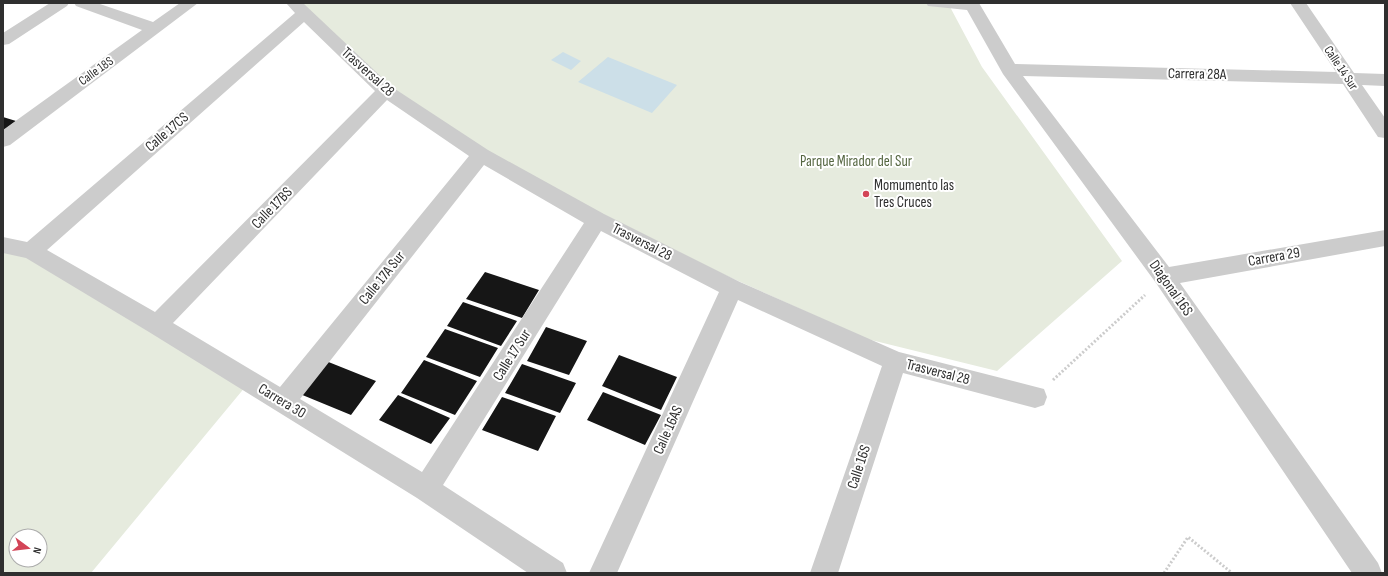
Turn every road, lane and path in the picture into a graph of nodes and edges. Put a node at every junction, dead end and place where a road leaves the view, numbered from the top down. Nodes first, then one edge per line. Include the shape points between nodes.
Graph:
1 (61, 3) edge
2 (82, 3) edge
3 (190, 3) edge
4 (934, 3) edge
5 (1298, 3) edge
6 (972, 4) edge
7 (299, 8) edge
8 (155, 29) junction
9 (3, 40) edge
10 (1009, 70) junction
11 (1347, 78) junction
12 (1385, 80) edge
13 (386, 91) junction
14 (1385, 132) edge
15 (3, 140) edge
16 (481, 155) junction
17 (597, 220) junction
18 (1385, 238) edge
19 (3, 245) edge
20 (31, 251) junction
21 (1164, 277) junction
22 (732, 288) junction
23 (157, 325) junction
24 (894, 362) junction
25 (1035, 396) joint
26 (284, 401) junction
27 (426, 489) junction
28 (553, 573) edge
29 (604, 573) edge
30 (824, 573) edge
31 (1164, 573) edge
32 (1232, 573) edge
33 (1368, 573) edge

1 - 9 street
2 - 8 street
3 - 8 street, Calle 18S
4 - 6 street
5 - 11 street, Calle 14 Sur
6 - 10 street, Diagonal 16S
7 - 13 street, Trasversal 28
7 - 20 street, Calle 17CS
8 - 15 street, Calle 18S
10 - 11 street, Carrera 28A
10 - 21 street, Diagonal 16S
11 - 12 street, Carrera 28A
11 - 14 street, Calle 14 Sur
13 - 16 street, Trasversal 28
13 - 23 street, Calle 17BS
16 - 17 street, Trasversal 28
16 - 26 street, Calle 17A Sur
17 - 22 street, Trasversal 28
17 - 27 street, Calle 17 Sur
18 - 21 street, Carrera 29
19 - 20 street, Carrera 30
20 - 23 street, Carrera 30
21 - 25 path
21 - 33 street, Diagonal 16S
22 - 24 street, Trasversal 28
22 - 29 street, Calle 16AS
23 - 26 street, Carrera 30
24 - 25 street, Trasversal 28
24 - 30 street, Calle 16S
26 - 27 street, Carrera 30
27 - 28 street, Carrera 30
31 - 32 path via 1188,537

